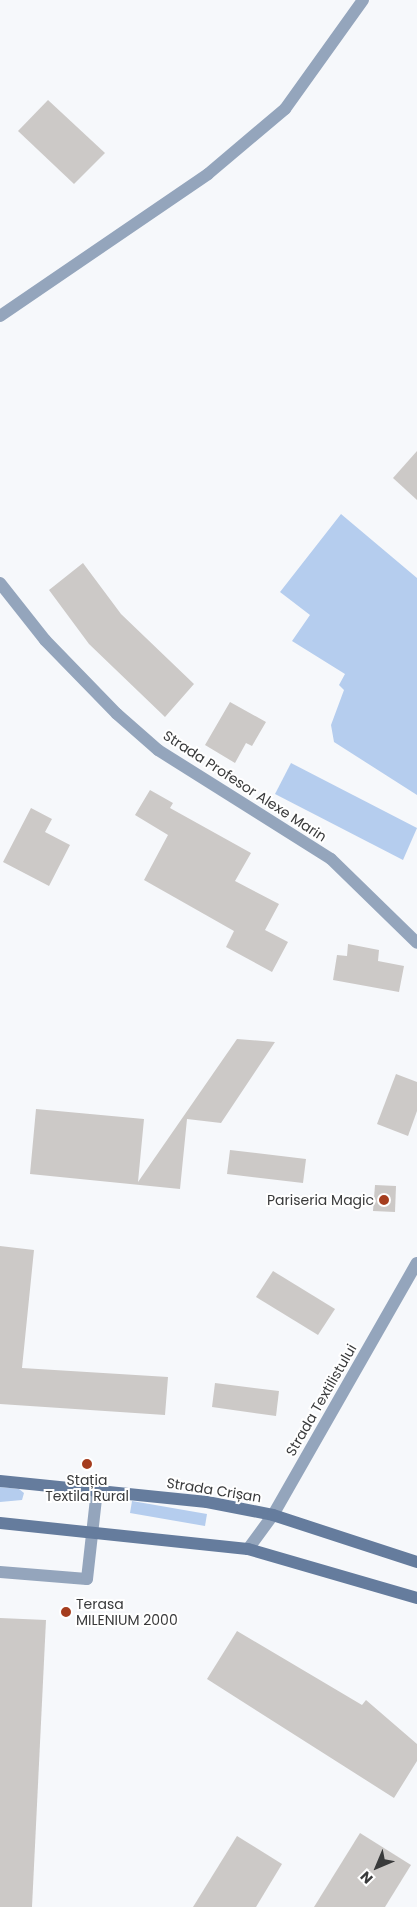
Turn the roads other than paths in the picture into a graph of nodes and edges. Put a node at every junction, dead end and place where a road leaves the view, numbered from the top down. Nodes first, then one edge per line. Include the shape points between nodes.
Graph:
1 (363, 0) edge
2 (0, 316) edge
3 (0, 583) edge
4 (417, 943) edge
5 (417, 1263) edge
6 (0, 1481) edge
7 (97, 1490) junction
8 (273, 1515) junction
9 (0, 1523) edge
10 (94, 1531) junction
11 (248, 1549) junction
12 (417, 1562) edge
13 (0, 1572) edge
14 (417, 1598) edge

1 - 2 street via 285,109 208,174
3 - 4 street, Strada Profesor Alexe Marin via 45,640 123,720 158,750 331,859
5 - 8 street, Strada Textilistului
6 - 7 main road, Strada Crișan
7 - 8 main road, Strada Crișan via 207,1502
7 - 10 street
8 - 11 street, Strada Textilistului
8 - 12 main road, Strada Crișan
9 - 10 main road
10 - 11 main road
10 - 13 street via 87,1579
11 - 14 main road

